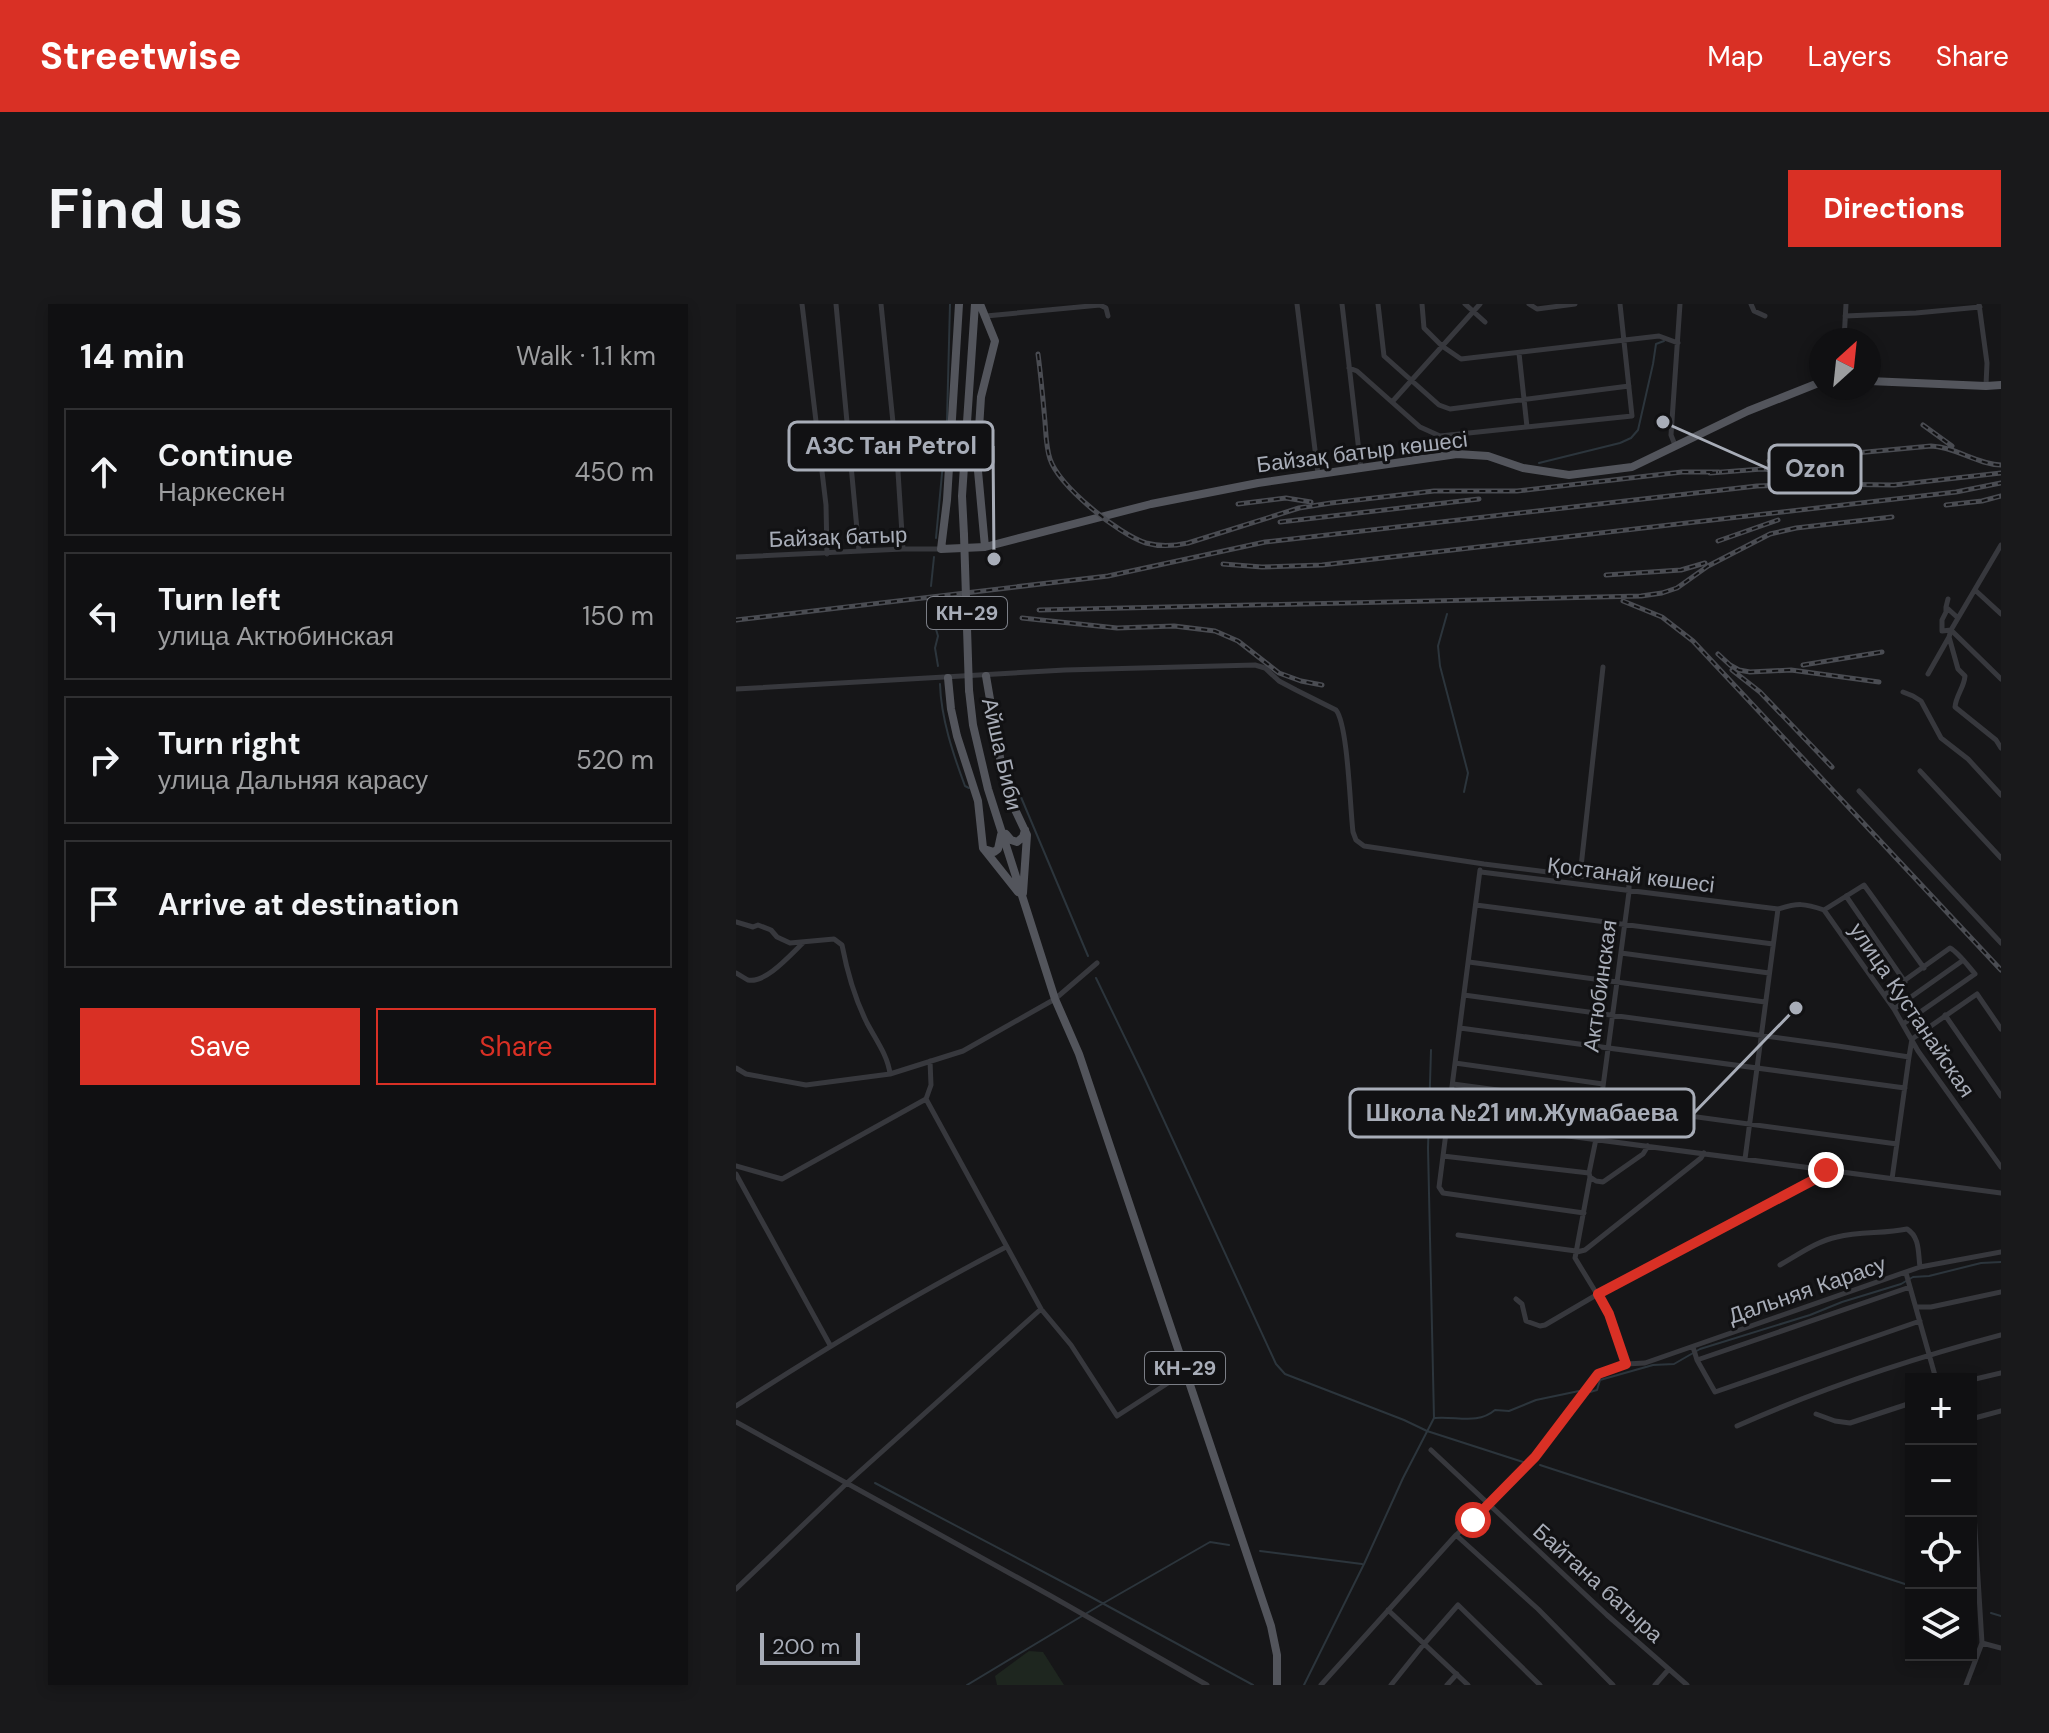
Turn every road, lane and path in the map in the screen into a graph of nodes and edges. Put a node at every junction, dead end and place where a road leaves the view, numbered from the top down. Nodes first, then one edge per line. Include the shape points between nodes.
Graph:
1 (802, 304) edge
2 (836, 304) edge
3 (881, 304) edge
4 (959, 304) edge
5 (977, 304) edge
6 (1297, 304) edge
7 (1342, 304) edge
8 (1378, 304) edge
9 (1422, 304) edge
10 (1465, 304) edge
11 (1480, 304) edge
12 (1529, 304) edge
13 (1575, 304) edge
14 (1620, 304) edge
15 (1680, 304) edge
16 (1751, 304) edge
17 (1846, 304) edge
18 (1980, 305) edge
19 (1474, 311) junction
20 (984, 316) junction
21 (1108, 316) dead end
22 (1765, 316) dead end
23 (1845, 316) junction
24 (1485, 322) dead end
25 (1844, 328) edge
26 (1624, 339) junction
27 (1678, 343) junction
28 (973, 344) junction
29 (1442, 346) junction
30 (992, 351) junction
31 (1519, 353) junction
32 (1349, 368) junction
33 (1412, 380) junction
34 (1881, 382) edge
35 (2001, 385) edge
36 (1629, 386) junction
37 (1986, 386) junction
38 (1809, 387) edge
39 (1524, 399) junction
40 (1392, 402) junction
41 (1527, 428) junction
42 (1675, 445) junction
43 (1361, 469) junction
44 (1318, 475) junction
45 (887, 537) junction
46 (902, 537) junction
47 (858, 539) junction
48 (2001, 545) edge
49 (985, 547) junction
50 (903, 549) junction
51 (941, 549) junction
52 (888, 550) junction
53 (859, 551) junction
54 (827, 554) junction
55 (736, 557) edge
56 (1995, 557) junction
57 (2001, 563) edge
58 (1975, 590) junction
59 (1948, 599) dead end
60 (1946, 607) junction
61 (2001, 614) edge
62 (1958, 618) junction
63 (1950, 633) junction
64 (1603, 667) dead end
65 (1928, 674) dead end
66 (986, 676) junction
67 (948, 678) junction
68 (2001, 679) edge
69 (736, 689) edge
70 (1903, 692) dead end
71 (2001, 748) edge
72 (1920, 771) dead end
73 (1859, 791) dead end
74 (2001, 795) edge
75 (1001, 827) junction
76 (1025, 829) junction
77 (983, 848) junction
78 (2001, 858) edge
79 (1475, 863) junction
80 (1481, 872) junction
81 (1580, 876) junction
82 (1629, 888) junction
83 (1846, 896) junction
84 (1022, 897) junction
85 (1476, 905) junction
86 (1778, 909) junction
87 (1824, 910) junction
88 (736, 922) edge
89 (1624, 924) junction
90 (805, 941) junction
91 (2001, 943) edge
92 (1773, 944) junction
93 (1621, 953) junction
94 (1962, 961) junction
95 (1469, 962) junction
96 (1097, 963) dead end
97 (1924, 968) junction
98 (736, 973) edge
99 (1769, 973) junction
100 (1616, 982) junction
101 (1905, 982) junction
102 (1464, 995) junction
103 (1884, 995) junction
104 (1055, 999) junction
105 (1765, 1002) junction
106 (1894, 1009) junction
107 (1612, 1015) junction
108 (1945, 1015) junction
109 (1903, 1024) junction
110 (1460, 1028) junction
111 (2001, 1029) edge
112 (1761, 1036) junction
113 (1912, 1039) junction
114 (1608, 1048) junction
115 (1909, 1057) junction
116 (930, 1061) junction
117 (1455, 1063) junction
118 (1757, 1068) junction
119 (737, 1069) edge
120 (890, 1074) junction
121 (1453, 1084) junction
122 (1603, 1084) junction
123 (1905, 1088) junction
124 (2001, 1096) edge
125 (926, 1099) junction
126 (1600, 1104) junction
127 (1447, 1120) junction
128 (1750, 1124) junction
129 (1596, 1139) junction
130 (1897, 1144) junction
131 (1648, 1146) junction
132 (2001, 1151) edge
133 (1704, 1153) junction
134 (1443, 1156) junction
135 (1994, 1156) junction
136 (1745, 1159) junction
137 (736, 1166) edge
138 (2001, 1167) edge
139 (1826, 1170) junction
140 (736, 1174) edge
141 (1590, 1175) junction
142 (1892, 1179) junction
143 (2001, 1193) edge
144 (1584, 1213) junction
145 (1458, 1235) dead end
146 (1006, 1247) junction
147 (1577, 1252) junction
148 (2001, 1252) edge
149 (1780, 1265) dead end
150 (1920, 1267) junction
151 (1908, 1280) junction
152 (2001, 1292) edge
153 (1598, 1294) junction
154 (1516, 1299) dead end
155 (1916, 1307) junction
156 (1041, 1309) junction
157 (1920, 1321) junction
158 (2001, 1335) edge
159 (830, 1345) junction
160 (1693, 1347) junction
161 (1929, 1354) junction
162 (1697, 1359) junction
163 (1626, 1364) junction
164 (1186, 1372) junction
165 (1934, 1373) edge
166 (2001, 1373) edge
167 (1977, 1379) edge
168 (1905, 1405) edge
169 (736, 1406) edge
170 (2001, 1411) edge
171 (1816, 1414) dead end
172 (1977, 1417) edge
173 (736, 1422) edge
174 (1737, 1426) dead end
175 (1431, 1450) dead end
176 (847, 1483) junction
177 (1489, 1504) junction
178 (1974, 1517) edge
179 (1456, 1535) junction
180 (736, 1589) edge
181 (1388, 1610) junction
182 (1982, 1643) junction
183 (1424, 1644) junction
184 (2001, 1648) edge
185 (1669, 1669) junction
186 (1457, 1674) junction
187 (1207, 1685) edge
188 (1277, 1685) edge
189 (1321, 1685) edge
190 (1391, 1685) edge
191 (1447, 1685) edge
192 (1468, 1685) edge
193 (1540, 1685) edge
194 (1613, 1685) edge
195 (1655, 1685) edge
196 (1687, 1685) edge
197 (1966, 1685) edge

1 - 54 street
2 - 47 street
3 - 46 street
4 - 51 main road
5 - 20 main road
5 - 28 main road, КН-29
6 - 44 street
7 - 32 street
8 - 33 street via 1384,356
9 - 29 street via 1424,328
10 - 19 street
11 - 19 street
12 - 13 street via 1537,309
14 - 26 street
15 - 27 street
16 - 22 street
17 - 23 street
18 - 23 street
18 - 37 street
19 - 24 street
19 - 29 street
20 - 21 street via 1100,305
20 - 30 main road via 995,337
23 - 25 street
26 - 27 street via 1659,336
26 - 31 street
26 - 36 street
27 - 42 street via 1671,435
28 - 30 main road via 988,335
28 - 75 main road, Айша Биби / КН-29, bridge via 962,496 969,690 979,756
29 - 31 street via 1461,359
29 - 33 street
30 - 49 main road via 981,397 977,460
31 - 39 street
32 - 40 street
32 - 43 street
33 - 39 street via 1450,409
33 - 40 street
34 - 37 main road
35 - 37 main road
36 - 39 street
36 - 41 street via 1632,416
38 - 42 main road, Байзақ батыр көшесі
39 - 41 street
40 - 41 street via 1420,427 1440,436
42 - 43 main road, Байзақ батыр көшесі via 1632,467 1569,475 1457,454
43 - 44 main road, Байзақ батыр көшесі
44 - 49 main road, Байзақ батыр көшесі via 1151,504
45 - 46 street
45 - 47 street
45 - 52 street
46 - 50 street
47 - 53 street
48 - 56 street
49 - 51 main road, Байзақ батыр көшесі
50 - 51 street, Байзақ батыр
50 - 52 street, Байзақ батыр
52 - 53 street, Байзақ батыр
53 - 54 street, Байзақ батыр
54 - 55 street, Байзақ батыр
56 - 57 street
56 - 58 street
58 - 61 street
58 - 62 street
59 - 60 street
60 - 62 street
60 - 63 street via 1942,631
62 - 63 street
63 - 65 street
63 - 68 street
63 - 71 street via 1953,658 1965,676 1955,707
64 - 81 street
66 - 67 street
66 - 76 main road via 1002,769
66 - 79 street via 1265,668 1340,714 1358,842
67 - 69 street
67 - 77 main road via 957,736 978,801
70 - 74 street via 1921,701 1941,738
72 - 78 street
73 - 91 street
75 - 76 main road via 1014,842 1021,841
75 - 77 main road via 998,849
75 - 84 main road, КН-29
76 - 84 main road
77 - 84 main road
79 - 80 street
79 - 81 street
80 - 82 street, Қостанай көшесі
80 - 85 street
81 - 82 street via 1624,881
82 - 86 street, Қостанай көшесі
82 - 89 street, Актюбинская
83 - 87 street
83 - 97 street via 1864,885
83 - 101 street
84 - 104 main road, КН-29
85 - 89 street
85 - 95 street
86 - 87 street, улица Кустанайская via 1805,903
86 - 92 street
87 - 103 street, улица Кустанайская
88 - 90 street via 771,930 790,943
89 - 92 street
89 - 93 street, Актюбинская
90 - 98 street via 758,979
90 - 120 street via 834,939 842,945 848,973
92 - 99 street
93 - 99 street
93 - 100 street, Актюбинская
94 - 97 street via 1950,948
94 - 106 street
94 - 109 street via 1975,974
95 - 100 street
95 - 102 street
96 - 104 street
97 - 101 street
99 - 105 street
100 - 105 street
100 - 107 street, Актюбинская
101 - 103 street
102 - 107 street
102 - 110 street
103 - 106 street, улица Кустанайская
104 - 116 street via 963,1051
104 - 164 main road, КН-29 via 1079,1054
105 - 112 street
106 - 109 street, улица Кустанайская
107 - 112 street
107 - 114 street, Актюбинская
108 - 111 street via 1977,994
108 - 113 street
108 - 124 street
109 - 113 street, улица Кустанайская
110 - 114 street
110 - 117 street
112 - 115 street
112 - 118 street
113 - 115 street
113 - 135 street, улица Кустанайская
114 - 118 street
114 - 122 street, Актюбинская
115 - 123 street
116 - 120 street
116 - 125 street
117 - 121 street
117 - 122 street
118 - 123 street
118 - 128 street
119 - 120 street via 806,1085
121 - 126 street
121 - 127 street
122 - 126 street, Актюбинская
123 - 130 street
125 - 137 street via 782,1179
125 - 146 street
126 - 128 street
126 - 129 street, Актюбинская
127 - 129 street
127 - 134 street
128 - 130 street
128 - 136 street
129 - 131 street
129 - 141 street, Актюбинская
130 - 142 street
131 - 133 street
131 - 141 street via 1603,1182
132 - 135 street
133 - 136 street
133 - 147 street
134 - 141 street
134 - 144 street via 1443,1193
135 - 138 street, улица Кустанайская
136 - 139 street
139 - 142 street
139 - 153 street
140 - 159 street
141 - 144 street, Актюбинская
142 - 143 street
144 - 147 street, Актюбинская
145 - 147 street
146 - 156 street
146 - 159 street
147 - 153 street via 1575,1258
148 - 150 street, Дальняя Карасу
149 - 150 street via 1839,1236 1907,1229 1917,1239
150 - 151 street, Дальняя Карасу
151 - 155 street
151 - 160 street, Дальняя Карасу
151 - 162 street
152 - 155 street
153 - 154 street via 1540,1326 1526,1321
153 - 163 street
155 - 157 street
156 - 164 street via 1117,1416
156 - 176 street
157 - 161 street
157 - 162 street via 1715,1392
158 - 161 street
159 - 169 street
160 - 162 street
160 - 163 street, Дальняя Карасу
161 - 165 street
161 - 174 street
163 - 177 street, Дальняя Карасу via 1598,1374 1535,1457
164 - 188 main road, КН-29 via 1271,1626
166 - 167 street
168 - 171 street via 1850,1423
170 - 172 street
173 - 176 street
175 - 177 street, Байтана батыра
176 - 180 street
176 - 187 street
177 - 179 street, Дальняя Карасу
177 - 185 street, Байтана батыра
178 - 182 street
179 - 181 street, Дальняя Карасу
179 - 194 street
181 - 183 street
181 - 189 street, Дальняя Карасу
182 - 184 street
182 - 197 street
183 - 186 street
183 - 190 street
183 - 193 street via 1458,1605
185 - 195 street
185 - 196 street, Байтана батыра
186 - 191 street
186 - 192 street

